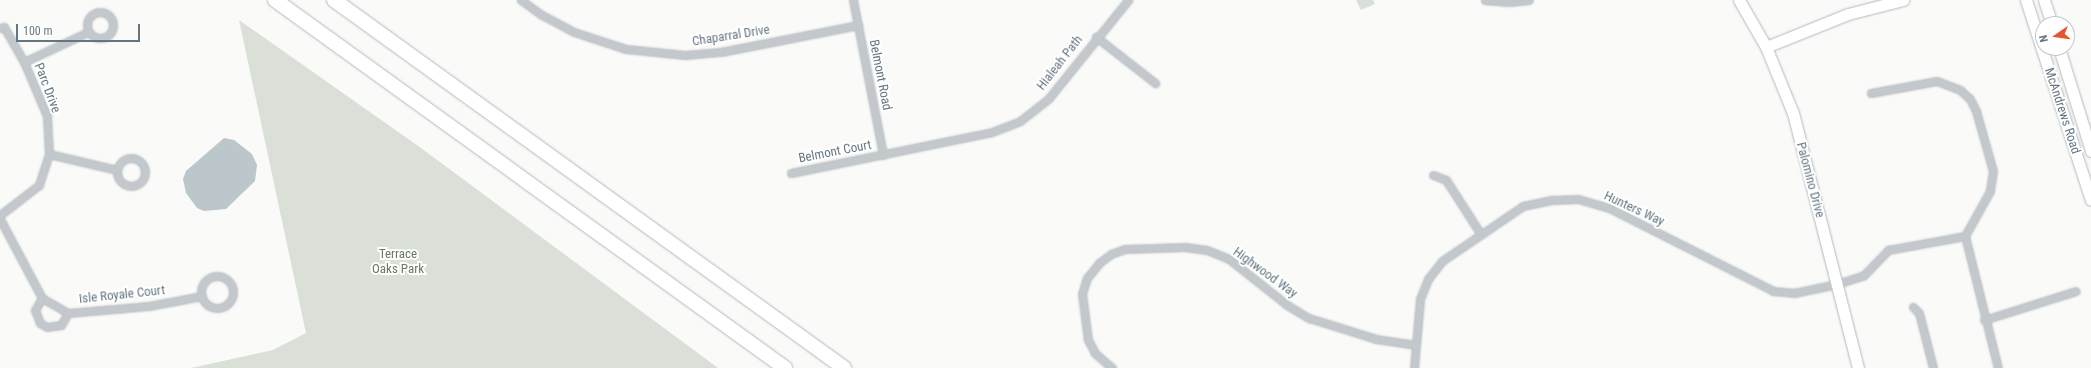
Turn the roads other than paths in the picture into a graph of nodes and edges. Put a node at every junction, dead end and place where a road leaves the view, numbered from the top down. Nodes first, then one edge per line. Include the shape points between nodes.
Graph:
1 (275, 0) edge
2 (334, 0) edge
3 (522, 0) edge
4 (853, 0) edge
5 (1128, 0) edge
6 (1485, 0) edge
7 (1529, 0) edge
8 (1739, 0) edge
9 (1903, 0) edge
10 (2026, 0) edge
11 (2044, 0) edge
12 (2049, 16) edge
13 (858, 25) junction
14 (2, 28) edge
15 (88, 32) dead end
16 (1096, 37) junction
17 (1766, 47) junction
18 (2061, 56) edge
19 (24, 62) junction
20 (1156, 83) dead end
21 (1871, 93) dead end
22 (2091, 151) edge
23 (49, 154) junction
24 (883, 155) junction
25 (117, 170) dead end
26 (791, 173) dead end
27 (1433, 175) dead end
28 (2091, 200) edge
29 (0, 215) edge
30 (0, 219) edge
31 (1480, 233) junction
32 (1965, 236) junction
33 (1837, 284) junction
34 (2076, 291) dead end
35 (202, 296) junction
36 (42, 298) junction
37 (1913, 307) dead end
38 (68, 313) junction
39 (1984, 320) junction
40 (1416, 345) junction
41 (785, 368) edge
42 (844, 368) edge
43 (1112, 368) edge
44 (1414, 368) edge
45 (1858, 368) edge
46 (1933, 368) edge
47 (1998, 368) edge

1 - 41 highway
2 - 42 highway
3 - 13 street, Chaparral Drive via 542,15 574,32 626,49 685,55 722,52
4 - 13 street, Belmont Road
5 - 16 street, Hialeah Path
6 - 7 street
8 - 17 street, Palomino Drive
9 - 17 street via 1848,14
10 - 28 street, McAndrews Road
11 - 12 street
13 - 24 street, Belmont Road
14 - 19 street, Parc Drive
15 - 19 street
16 - 20 street
16 - 24 street, Hialeah Path via 1049,98 1020,121 992,132
17 - 33 street, Palomino Drive via 1793,113
18 - 22 street, McAndrews Road
19 - 23 street, Parc Drive via 47,116
21 - 32 street via 1937,81 1960,90 1970,99 1976,111 1993,171 1990,191
23 - 25 street
23 - 29 street, Parc Drive via 39,185
24 - 26 street, Belmont Court
27 - 31 street via 1446,180
30 - 36 street
31 - 33 street, Hunters Way via 1523,206 1552,200 1578,199 1609,208 1773,291 1794,293
31 - 40 street, Hunters Way via 1442,262 1428,278 1420,299
32 - 33 street, Hunters Way via 1888,250 1864,275
32 - 39 street
33 - 45 street, Palomino Drive
34 - 39 street
35 - 35 street via 208,305 222,308 230,301 232,288 226,279 212,277 204,284
35 - 38 street, Isle Royale Court via 149,306
36 - 38 street, Isle Royale Court
36 - 38 street, Isle Royale Court via 35,310 36,318 47,327 61,325
37 - 46 street via 1919,313
39 - 47 street
40 - 43 street, Highwood Way via 1376,339 1309,318 1287,305 1229,259 1207,250 1186,247 1125,249 1111,254 1098,263 1087,278 1082,294 1088,340 1095,353
40 - 44 street, Hunters Way

